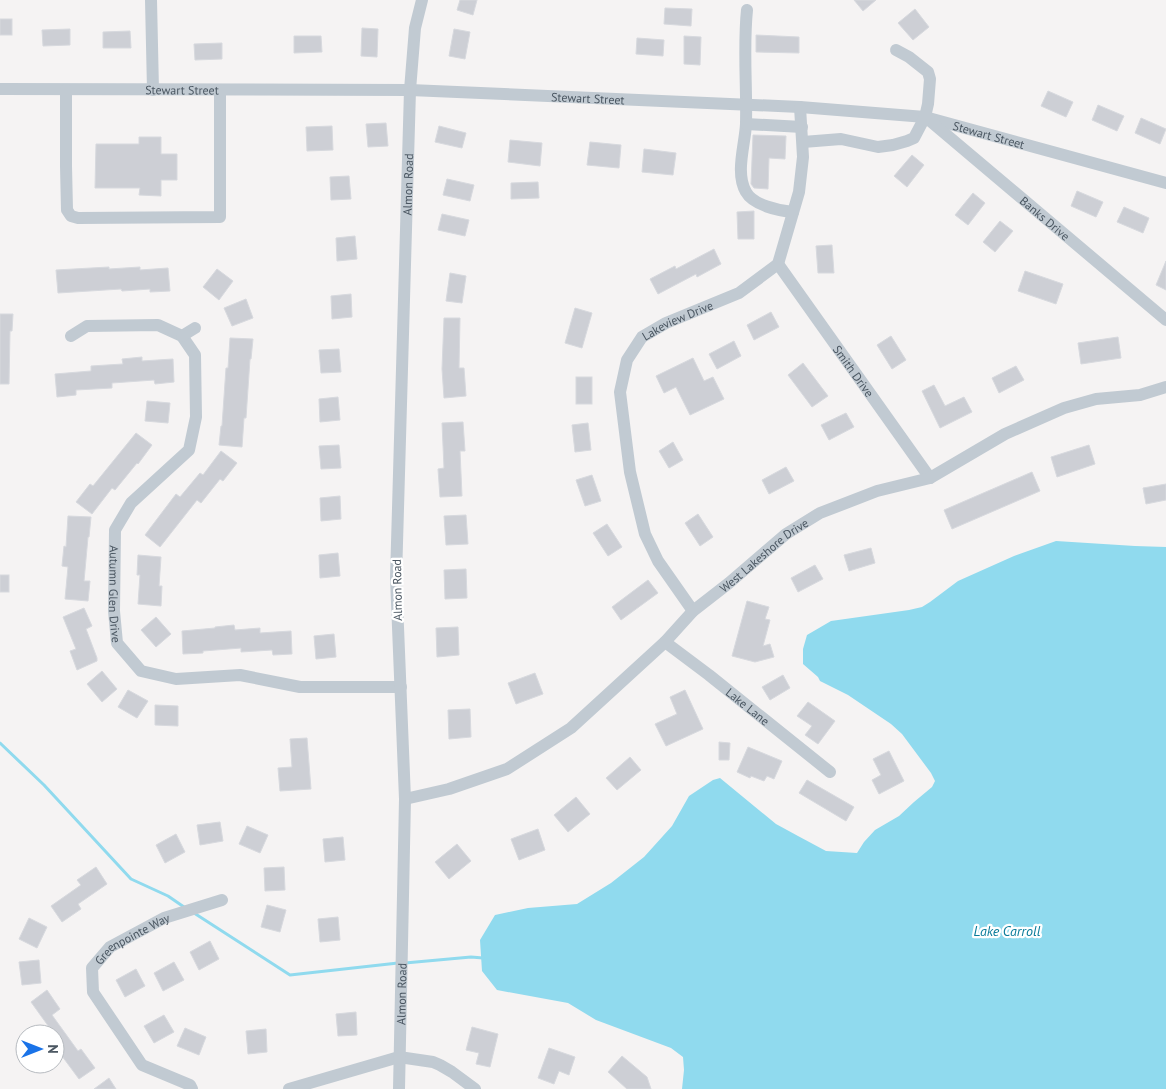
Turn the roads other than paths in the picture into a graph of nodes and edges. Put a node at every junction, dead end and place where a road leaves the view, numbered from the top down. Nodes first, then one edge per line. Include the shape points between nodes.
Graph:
1 (151, 0) edge
2 (422, 0) edge
3 (747, 10) dead end
4 (896, 50) dead end
5 (0, 89) edge
6 (66, 90) junction
7 (153, 90) junction
8 (220, 90) junction
9 (410, 90) junction
10 (746, 105) junction
11 (800, 107) junction
12 (925, 117) junction
13 (746, 124) junction
14 (802, 127) junction
15 (802, 142) junction
16 (1166, 183) edge
17 (793, 212) junction
18 (778, 264) junction
19 (1166, 320) edge
20 (195, 328) dead end
21 (71, 336) dead end
22 (182, 336) junction
23 (1166, 387) edge
24 (930, 478) junction
25 (694, 611) junction
26 (665, 642) junction
27 (401, 687) junction
28 (830, 772) dead end
29 (405, 799) junction
30 (222, 900) dead end
31 (399, 1057) junction
32 (192, 1089) edge
33 (289, 1089) edge
34 (399, 1089) edge
35 (475, 1089) edge

1 - 7 street
2 - 9 street, Almon Road via 415,28
3 - 10 street
4 - 12 street via 928,72 930,88
5 - 6 street, Stewart Street
6 - 7 street, Stewart Street
6 - 8 street via 67,210 78,218 220,217
7 - 8 street, Stewart Street
8 - 9 street, Stewart Street
9 - 10 street, Stewart Street
9 - 27 street, Almon Road via 396,578
10 - 11 street, Stewart Street
10 - 13 street
11 - 12 street, Stewart Street
11 - 14 street
12 - 15 street via 914,138 893,145 878,147 841,139
12 - 16 street, Stewart Street
12 - 19 street, Banks Drive
13 - 14 street
13 - 17 street via 742,162 745,190 750,198 760,203
14 - 15 street
15 - 17 street via 799,192
17 - 18 street
18 - 24 street, Smith Drive
18 - 25 street, Lakeview Drive via 740,293 642,337 627,360 620,392 630,472 645,534 658,561
20 - 22 street
21 - 22 street via 87,326 158,324
22 - 27 street, Autumn Glen Drive via 195,355 196,417 188,450 131,503 115,530 117,643 141,671 176,679 240,675 300,687
23 - 24 street, West Lakeshore Drive via 1140,395 1096,399 1064,408 1005,434
24 - 25 street, West Lakeshore Drive via 877,491 820,513 786,534
25 - 26 street, West Lakeshore Drive
26 - 28 street, Lake Lane
26 - 29 street, West Lakeshore Drive via 571,728 506,769 449,789
27 - 29 street, Almon Road
29 - 31 street, Almon Road
30 - 32 street, Greenpointe Way via 164,918 110,947 92,968 93,992 142,1065 190,1085
31 - 33 street
31 - 34 street, Almon Road
31 - 35 street via 440,1065

